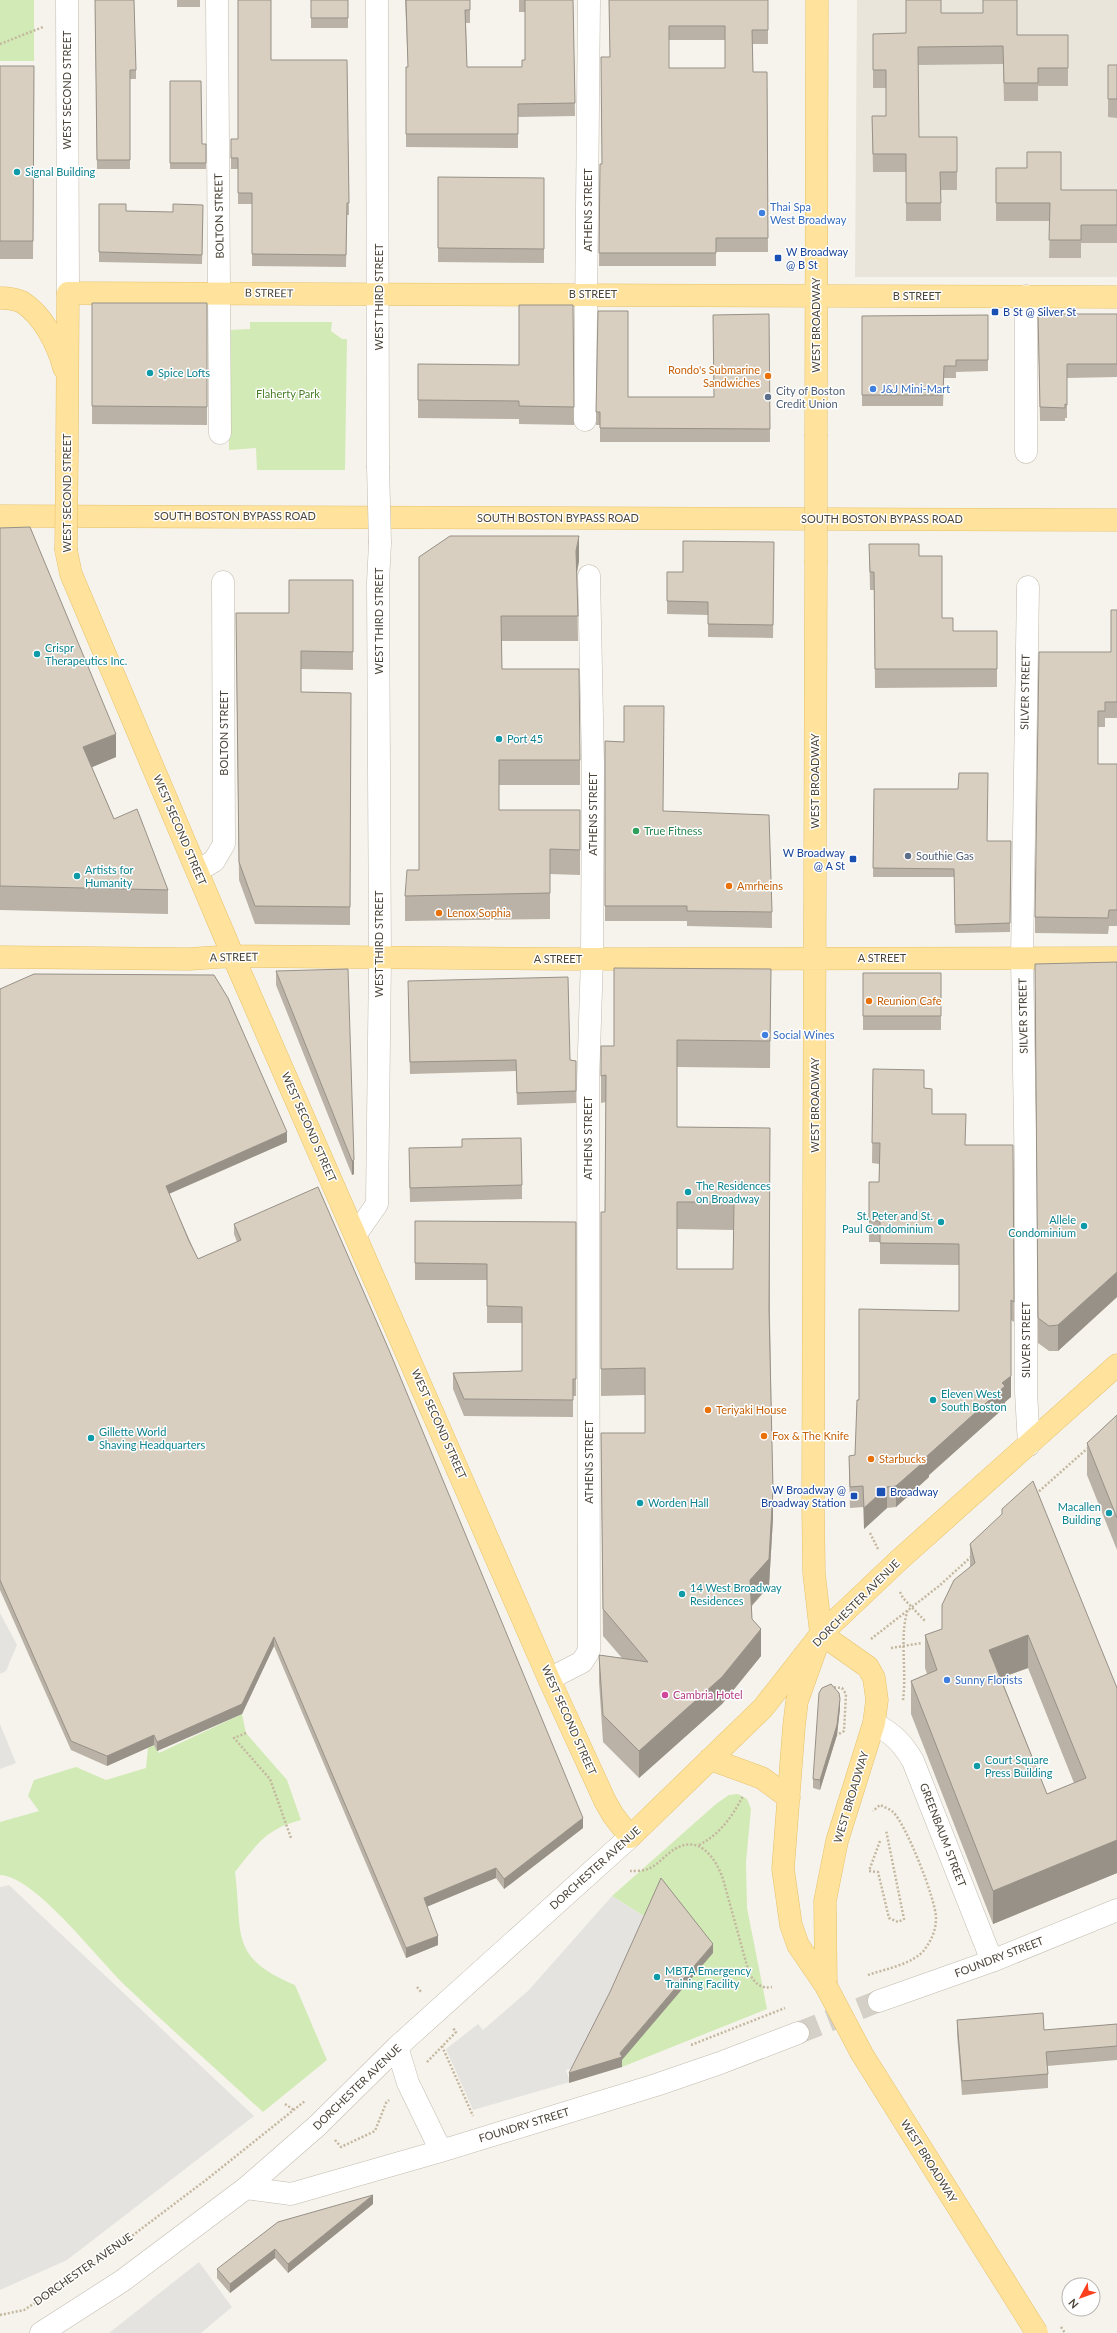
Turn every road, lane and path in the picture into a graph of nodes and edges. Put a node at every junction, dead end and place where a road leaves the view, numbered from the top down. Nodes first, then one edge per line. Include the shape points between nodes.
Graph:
1 (217, 0) edge
2 (377, 0) edge
3 (589, 0) edge
4 (817, 0) edge
5 (67, 8) edge
6 (0, 44) edge
7 (68, 293) junction
8 (220, 293) junction
9 (379, 294) junction
10 (587, 294) junction
11 (816, 295) junction
12 (1026, 296) junction
13 (1117, 296) edge
14 (0, 298) edge
15 (68, 397) junction
16 (585, 420) dead end
17 (220, 433) dead end
18 (1026, 452) dead end
19 (0, 516) edge
20 (1117, 520) edge
21 (589, 576) dead end
22 (223, 582) dead end
23 (1028, 587) dead end
24 (197, 871) junction
25 (233, 956) junction
26 (0, 957) edge
27 (380, 958) junction
28 (592, 958) junction
29 (1022, 958) junction
30 (1117, 958) edge
31 (814, 959) junction
32 (356, 1234) junction
33 (1117, 1365) edge
34 (1029, 1445) junction
35 (902, 1598) dead end
36 (926, 1622) dead end
37 (821, 1634) junction
38 (922, 1643) dead end
39 (891, 1648) dead end
40 (549, 1679) junction
41 (826, 1689) edge
42 (874, 1723) junction
43 (246, 1733) dead end
44 (837, 1735) edge
45 (710, 1759) junction
46 (745, 1792) dead end
47 (788, 1798) junction
48 (870, 1814) dead end
49 (886, 1830) dead end
50 (630, 1836) junction
51 (291, 1838) dead end
52 (880, 1841) dead end
53 (699, 1845) junction
54 (630, 1871) dead end
55 (1117, 1910) edge
56 (992, 1961) junction
57 (868, 1975) dead end
58 (826, 1986) junction
59 (772, 1987) dead end
60 (879, 2001) tunnel mouth
61 (785, 2008) dead end
62 (456, 2032) dead end
63 (798, 2033) tunnel mouth
64 (442, 2046) junction
65 (397, 2047) junction
66 (684, 2048) dead end
67 (422, 2067) dead end
68 (386, 2103) dead end
69 (294, 2110) dead end
70 (481, 2114) dead end
71 (330, 2135) dead end
72 (441, 2151) junction
73 (246, 2188) junction
74 (0, 2315) edge
75 (41, 2333) edge
76 (1037, 2333) edge

1 - 8 street, BOLTON STREET
2 - 9 street, WEST THIRD STREET
3 - 10 street, ATHENS STREET
4 - 11 main road, WEST BROADWAY
5 - 6 path
5 - 7 street, WEST SECOND STREET
7 - 8 main road, B STREET
7 - 15 main road, WEST SECOND STREET
8 - 9 main road, B STREET
8 - 17 street, BOLTON STREET
9 - 10 main road, B STREET
9 - 27 street, WEST THIRD STREET, bridge
10 - 11 main road, B STREET
10 - 16 street, ATHENS STREET
11 - 12 main road, B STREET
11 - 31 main road, WEST BROADWAY, bridge
12 - 13 main road, B STREET
12 - 18 street
14 - 15 main road, WEST SECOND STREET via 22,302 39,319 60,354
15 - 24 main road, WEST SECOND STREET, bridge via 66,550 71,574
19 - 20 main road, SOUTH BOSTON BYPASS ROAD
21 - 28 street, ATHENS STREET via 593,765
22 - 24 street, BOLTON STREET via 224,844 214,861
23 - 29 street, SILVER STREET
24 - 25 main road, WEST SECOND STREET
25 - 26 main road, A STREET via 189,959
25 - 27 main road, A STREET
25 - 32 main road, WEST SECOND STREET
27 - 28 main road, A STREET
27 - 32 street, WEST THIRD STREET via 377,1204
28 - 31 main road, A STREET
28 - 40 street, ATHENS STREET via 588,1083 589,1652 582,1662
29 - 30 main road, A STREET
29 - 31 main road, A STREET
29 - 34 street, SILVER STREET via 1026,1392
31 - 37 main road, WEST BROADWAY via 814,1573
32 - 40 main road, WEST SECOND STREET
33 - 34 main road, DORCHESTER AVENUE
34 - 37 main road, DORCHESTER AVENUE via 898,1561
35 - 36 path
37 - 42 main road, WEST BROADWAY via 868,1667 874,1678 877,1700
37 - 45 main road, DORCHESTER AVENUE via 763,1708
37 - 47 main road, WEST BROADWAY via 798,1701
38 - 39 path
40 - 50 main road, WEST SECOND STREET via 606,1801
41 - 44 path via 833,1686 842,1688 846,1694 844,1731
42 - 56 street, GREENBAUM STREET via 899,1740 913,1761
42 - 58 main road, WEST BROADWAY via 837,1840 825,1901
43 - 51 path via 234,1738 270,1779
45 - 47 main road via 762,1778
45 - 50 main road, DORCHESTER AVENUE
46 - 53 path via 722,1828 711,1839
47 - 58 main road, WEST BROADWAY via 783,1868 791,1925 808,1963
48 - 57 path via 880,1805 893,1811 902,1823 934,1899 936,1918 935,1934 924,1950 909,1961
49 - 52 path via 904,1919 898,1922 889,1918 878,1872 869,1870
50 - 65 street, DORCHESTER AVENUE
53 - 54 path via 680,1846 648,1869
53 - 59 path via 720,1869 749,1973 758,1985 764,1988
55 - 56 street, FOUNDRY STREET
56 - 60 street, FOUNDRY STREET
58 - 76 main road, WEST BROADWAY, bridge via 862,2054
61 - 66 path
62 - 64 path
63 - 72 street, FOUNDRY STREET via 688,2075
64 - 67 path
64 - 70 path, FOUNDRY STREET via 474,2117
65 - 72 street via 408,2083
65 - 73 street, DORCHESTER AVENUE via 317,2126
68 - 71 path, DORCHESTER AVENUE via 375,2131 341,2147
69 - 74 path, DORCHESTER AVENUE via 92,2266 24,2310
72 - 73 street, FOUNDRY STREET via 291,2194
73 - 75 street, DORCHESTER AVENUE via 122,2281

